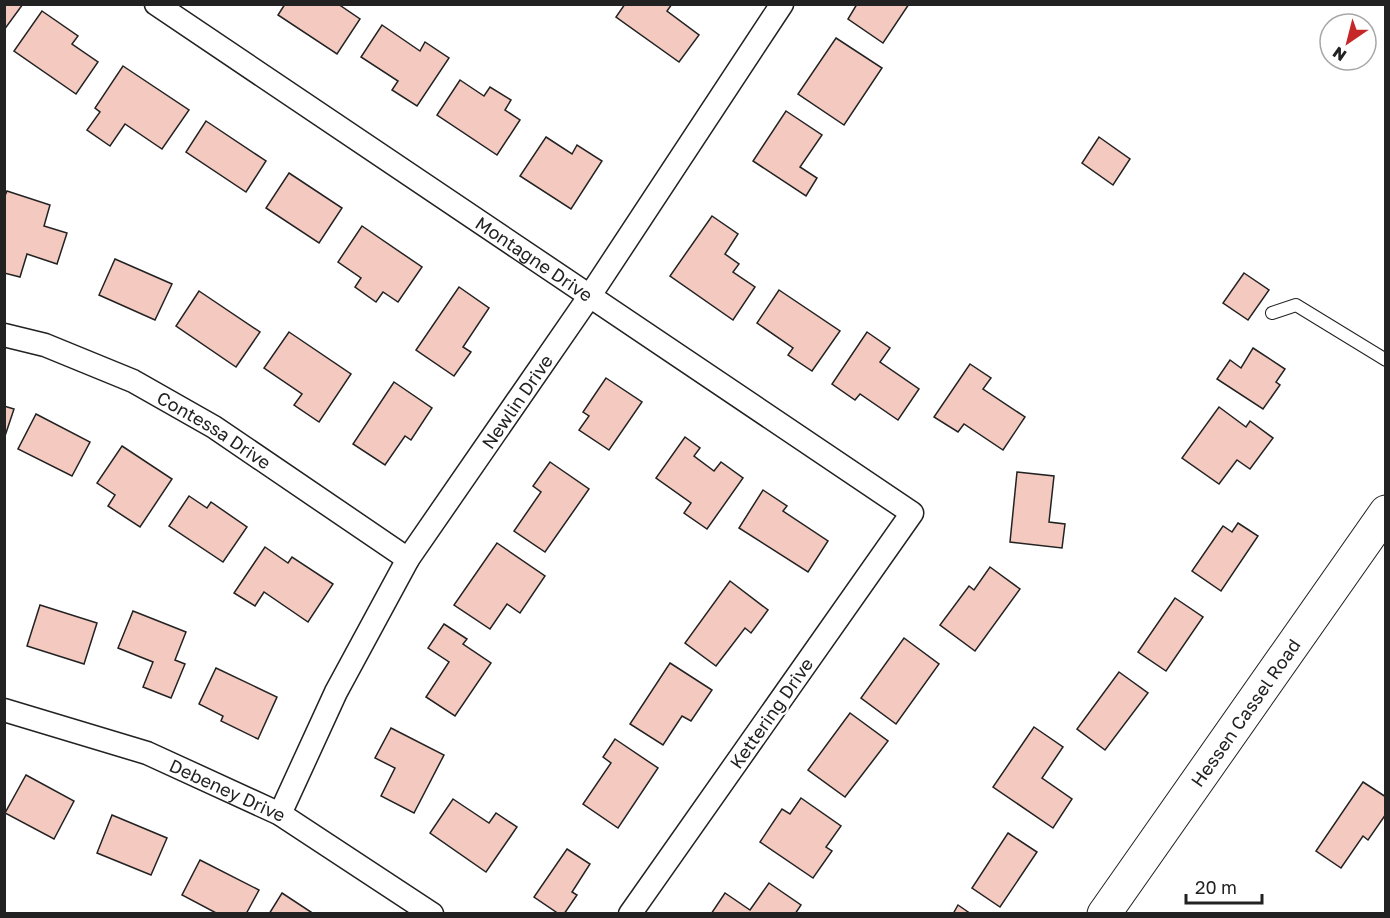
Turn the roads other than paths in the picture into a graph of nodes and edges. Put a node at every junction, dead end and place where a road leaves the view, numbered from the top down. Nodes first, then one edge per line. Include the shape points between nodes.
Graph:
1 (156, 4) edge
2 (782, 4) edge
3 (589, 297) junction
4 (1272, 313) dead end
5 (4, 335) edge
6 (1386, 360) edge
7 (1386, 512) edge
8 (912, 513) joint
9 (408, 559) junction
10 (4, 710) edge
11 (280, 814) junction
12 (432, 914) edge
13 (630, 914) edge
14 (1104, 914) edge

1 - 3 street, Montagne Drive
2 - 3 street, Newlin Drive
3 - 8 street, Montagne Drive
3 - 9 street, Newlin Drive
4 - 6 lane via 1296,305
5 - 9 street, Contessa Drive via 45,345 133,381 214,428
7 - 14 main road, Hessen Cassel Road
8 - 13 street, Kettering Drive
9 - 11 street, Newlin Drive via 336,692
10 - 11 street, Debeney Drive via 147,753
11 - 12 street, Debeney Drive

